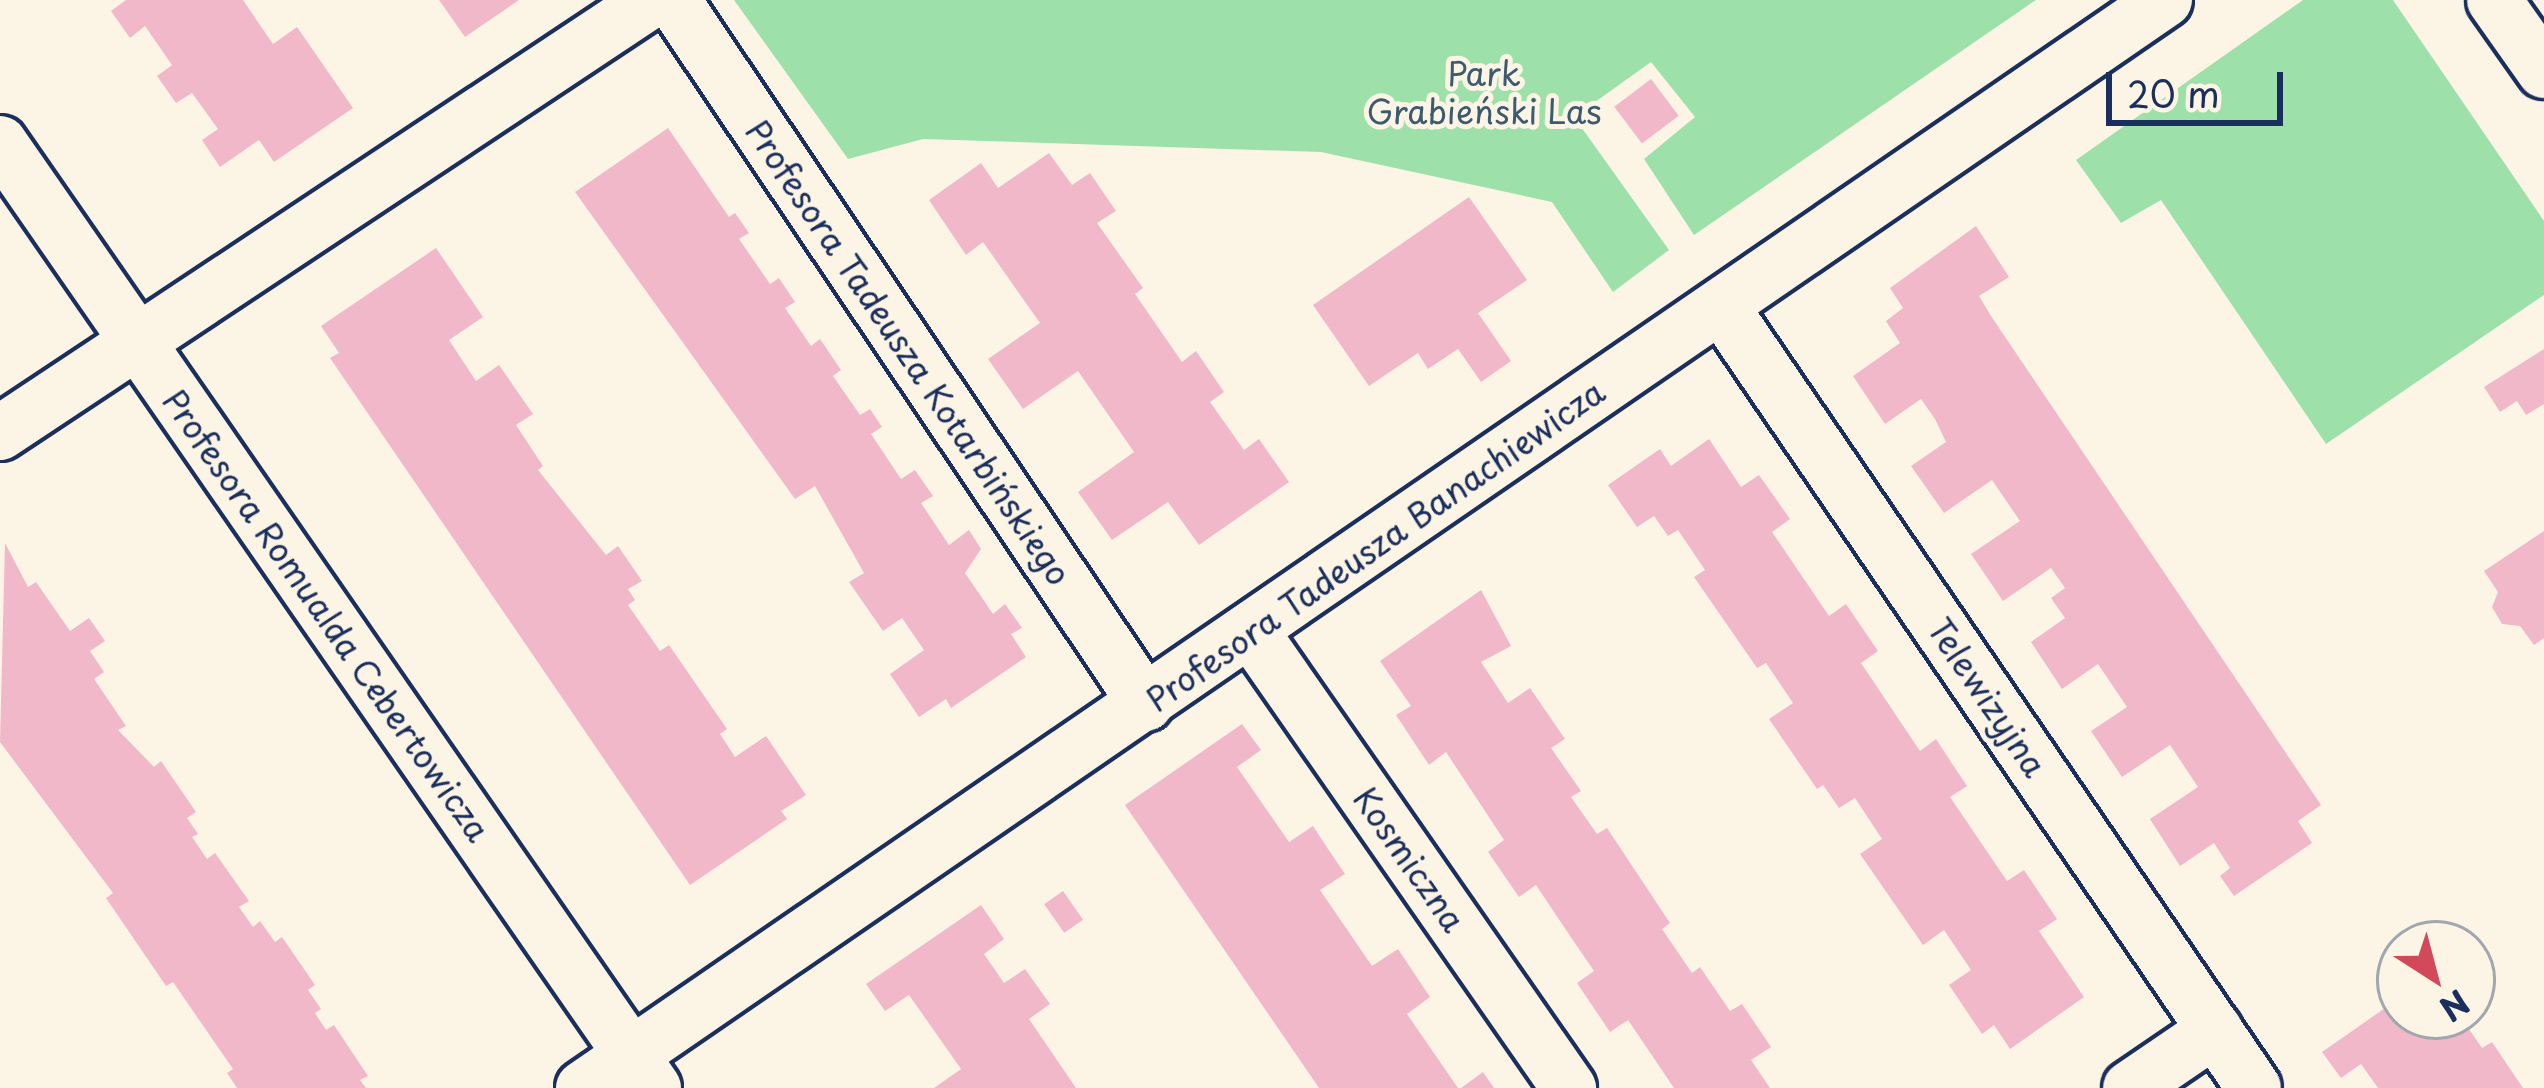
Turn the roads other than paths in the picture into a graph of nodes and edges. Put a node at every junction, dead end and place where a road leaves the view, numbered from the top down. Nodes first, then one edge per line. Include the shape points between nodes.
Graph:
1 (652, 0) edge
2 (673, 0) edge
3 (2165, 0) edge
4 (2494, 0) edge
5 (2544, 70) edge
6 (0, 143) edge
7 (1721, 306) junction
8 (135, 338) junction
9 (0, 433) edge
10 (1251, 631) junction
11 (1146, 704) junction
12 (2215, 1030) junction
13 (643, 1072) edge
14 (583, 1088) edge
15 (1568, 1088) edge
16 (2130, 1088) edge
17 (2254, 1088) edge

1 - 8 street
2 - 11 street, Profesora Tadeusza Kotarbińskiego
3 - 7 street, Profesora Tadeusza Banachiewicza
4 - 5 street
6 - 8 street, Profesora Romualda Cebertowicza
7 - 10 street, Profesora Tadeusza Banachiewicza
7 - 12 street, Telewizyjna
8 - 9 street
8 - 13 street, Profesora Romualda Cebertowicza
10 - 11 street, Profesora Tadeusza Banachiewicza
10 - 15 street, Kosmiczna
11 - 13 street, Profesora Tadeusza Banachiewicza
12 - 16 street
12 - 17 street, Telewizyjna
13 - 14 street, Profesora Tadeusza Banachiewicza

